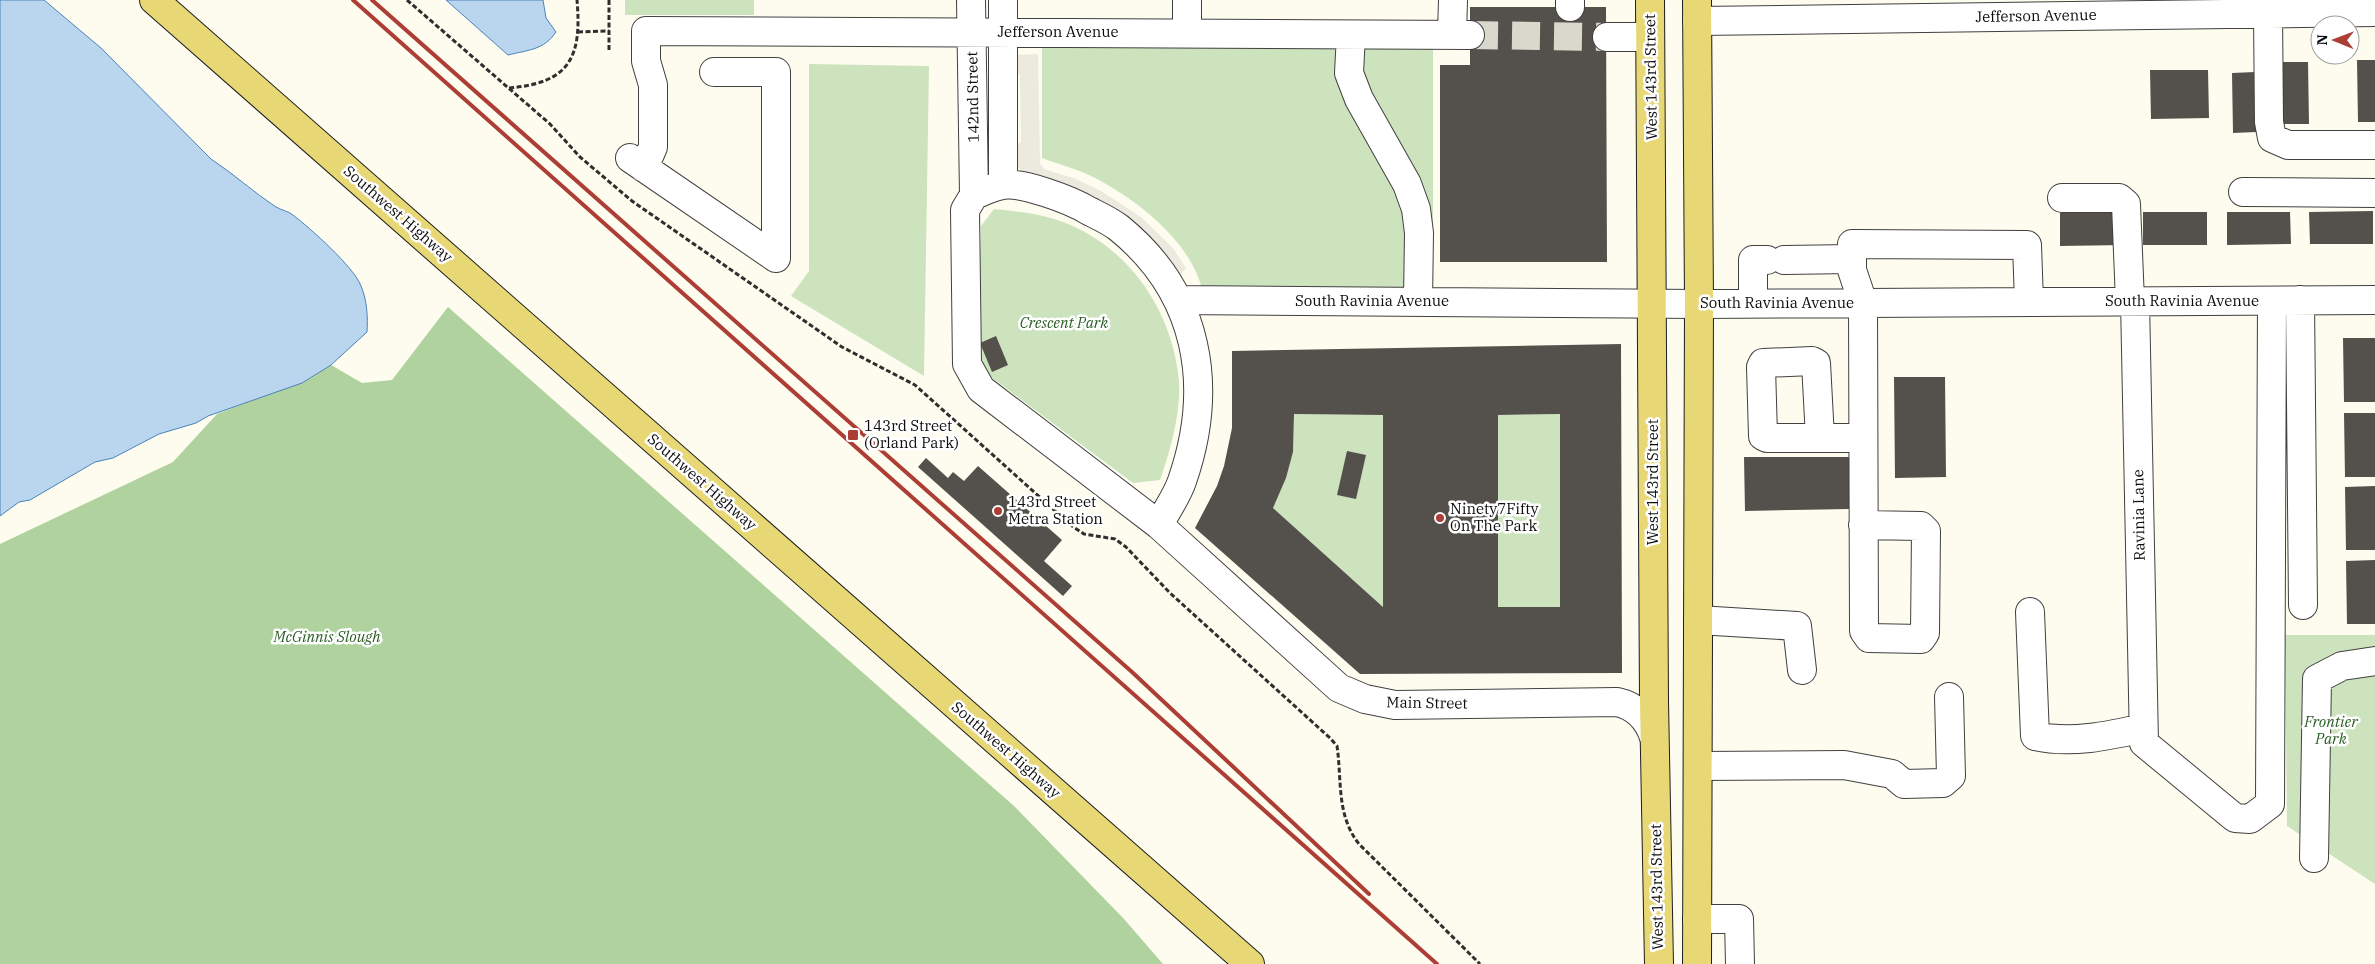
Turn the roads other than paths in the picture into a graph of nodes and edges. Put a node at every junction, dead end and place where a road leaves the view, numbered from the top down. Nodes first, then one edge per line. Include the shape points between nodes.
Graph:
1 (154, 0) edge
2 (971, 0) edge
3 (1003, 0) edge
4 (1187, 0) edge
5 (1453, 0) edge
6 (1650, 0) edge
7 (2129, 7) edge
8 (1916, 9) edge
9 (2272, 9) edge
10 (1697, 10) edge
11 (1814, 10) edge
12 (2375, 12) edge
13 (972, 32) junction
14 (1003, 32) junction
15 (1187, 33) junction
16 (1351, 35) junction
17 (1607, 37) tunnel mouth
18 (1650, 37) junction
19 (714, 72) dead end
20 (2375, 145) edge
21 (1003, 185) junction
22 (2243, 192) dead end
23 (2375, 193) edge
24 (974, 195) junction
25 (2062, 198) dead end
26 (1852, 259) junction
27 (1179, 300) junction
28 (2300, 300) junction
29 (2375, 300) edge
30 (2133, 301) junction
31 (2272, 301) junction
32 (1418, 302) junction
33 (2028, 302) junction
34 (1653, 303) junction
35 (1753, 303) junction
36 (1863, 303) junction
37 (1699, 304) junction
38 (1820, 438) dead end
39 (1863, 438) junction
40 (1159, 525) junction
41 (1863, 525) dead end
42 (2303, 605) dead end
43 (2030, 612) dead end
44 (1698, 620) junction
45 (1654, 658) junction
46 (2375, 661) edge
47 (1802, 670) dead end
48 (1949, 697) dead end
49 (1609, 702) junction
50 (2143, 728) junction
51 (1654, 737) junction
52 (1698, 766) junction
53 (2314, 858) dead end
54 (1697, 919) junction
55 (1250, 964) edge
56 (1659, 964) edge
57 (1697, 964) edge
58 (1740, 964) edge

1 - 55 main road, Southwest Highway
2 - 13 street, 142nd Street
3 - 14 street, 142nd Street
4 - 15 street
5 - 16 street, Jefferson Avenue via 1461,35
6 - 18 main road, West 143rd Street
7 - 8 street, Jefferson Avenue
7 - 9 street, Jefferson Avenue
8 - 11 street, Jefferson Avenue
9 - 12 street, Jefferson Avenue
9 - 20 street via 2269,122 2272,138 2288,145
10 - 11 street, Jefferson Avenue
10 - 37 main road
13 - 14 street, Jefferson Avenue
13 - 19 street, Jefferson Avenue via 646,31 646,61 653,85 653,147 637,163 776,258 776,72
13 - 24 street, 142nd Street
14 - 15 street, Jefferson Avenue
14 - 21 street, 142nd Street
15 - 16 street, Jefferson Avenue
16 - 32 street via 1349,73 1359,99 1407,184 1416,209
17 - 18 street
18 - 34 main road, West 143rd Street
21 - 24 street
21 - 27 street via 1075,202 1118,227 1152,260
22 - 23 street
24 - 40 street, Main Street via 965,210 967,364 981,389
25 - 30 street, Ravinia Lane via 2120,198 2126,204
26 - 33 street via 1852,244 2027,245
26 - 35 street via 1752,260
26 - 36 street via 1852,270
27 - 32 street, South Ravinia Avenue
27 - 40 street via 1192,334 1198,383 1196,429 1182,483
28 - 29 street, South Ravinia Avenue
28 - 31 street, South Ravinia Avenue
28 - 42 street
30 - 31 street, South Ravinia Avenue
30 - 33 street, South Ravinia Avenue
30 - 50 street, Ravinia Lane
31 - 50 street via 2270,804 2250,819 2235,818 2144,743
32 - 34 street, South Ravinia Avenue
33 - 36 street, South Ravinia Avenue
34 - 37 street, South Ravinia Avenue
34 - 45 main road, West 143rd Street
35 - 36 street, South Ravinia Avenue
35 - 37 street, South Ravinia Avenue
36 - 39 street
37 - 44 main road
38 - 39 street
39 - 41 street
40 - 49 street, Main Street via 1339,688 1365,700 1395,705
43 - 50 street via 2035,736 2048,739 2100,738
44 - 47 street via 1797,626
44 - 52 main road
45 - 49 street via 1648,680 1638,694
45 - 51 main road, West 143rd Street
46 - 53 street via 2342,666 2317,679
48 - 52 street via 1951,776 1943,784 1904,784 1892,774 1844,765
49 - 51 street, Main Street via 1634,708 1644,717
51 - 56 main road, West 143rd Street
52 - 54 main road
54 - 57 main road
54 - 58 street via 1739,919

